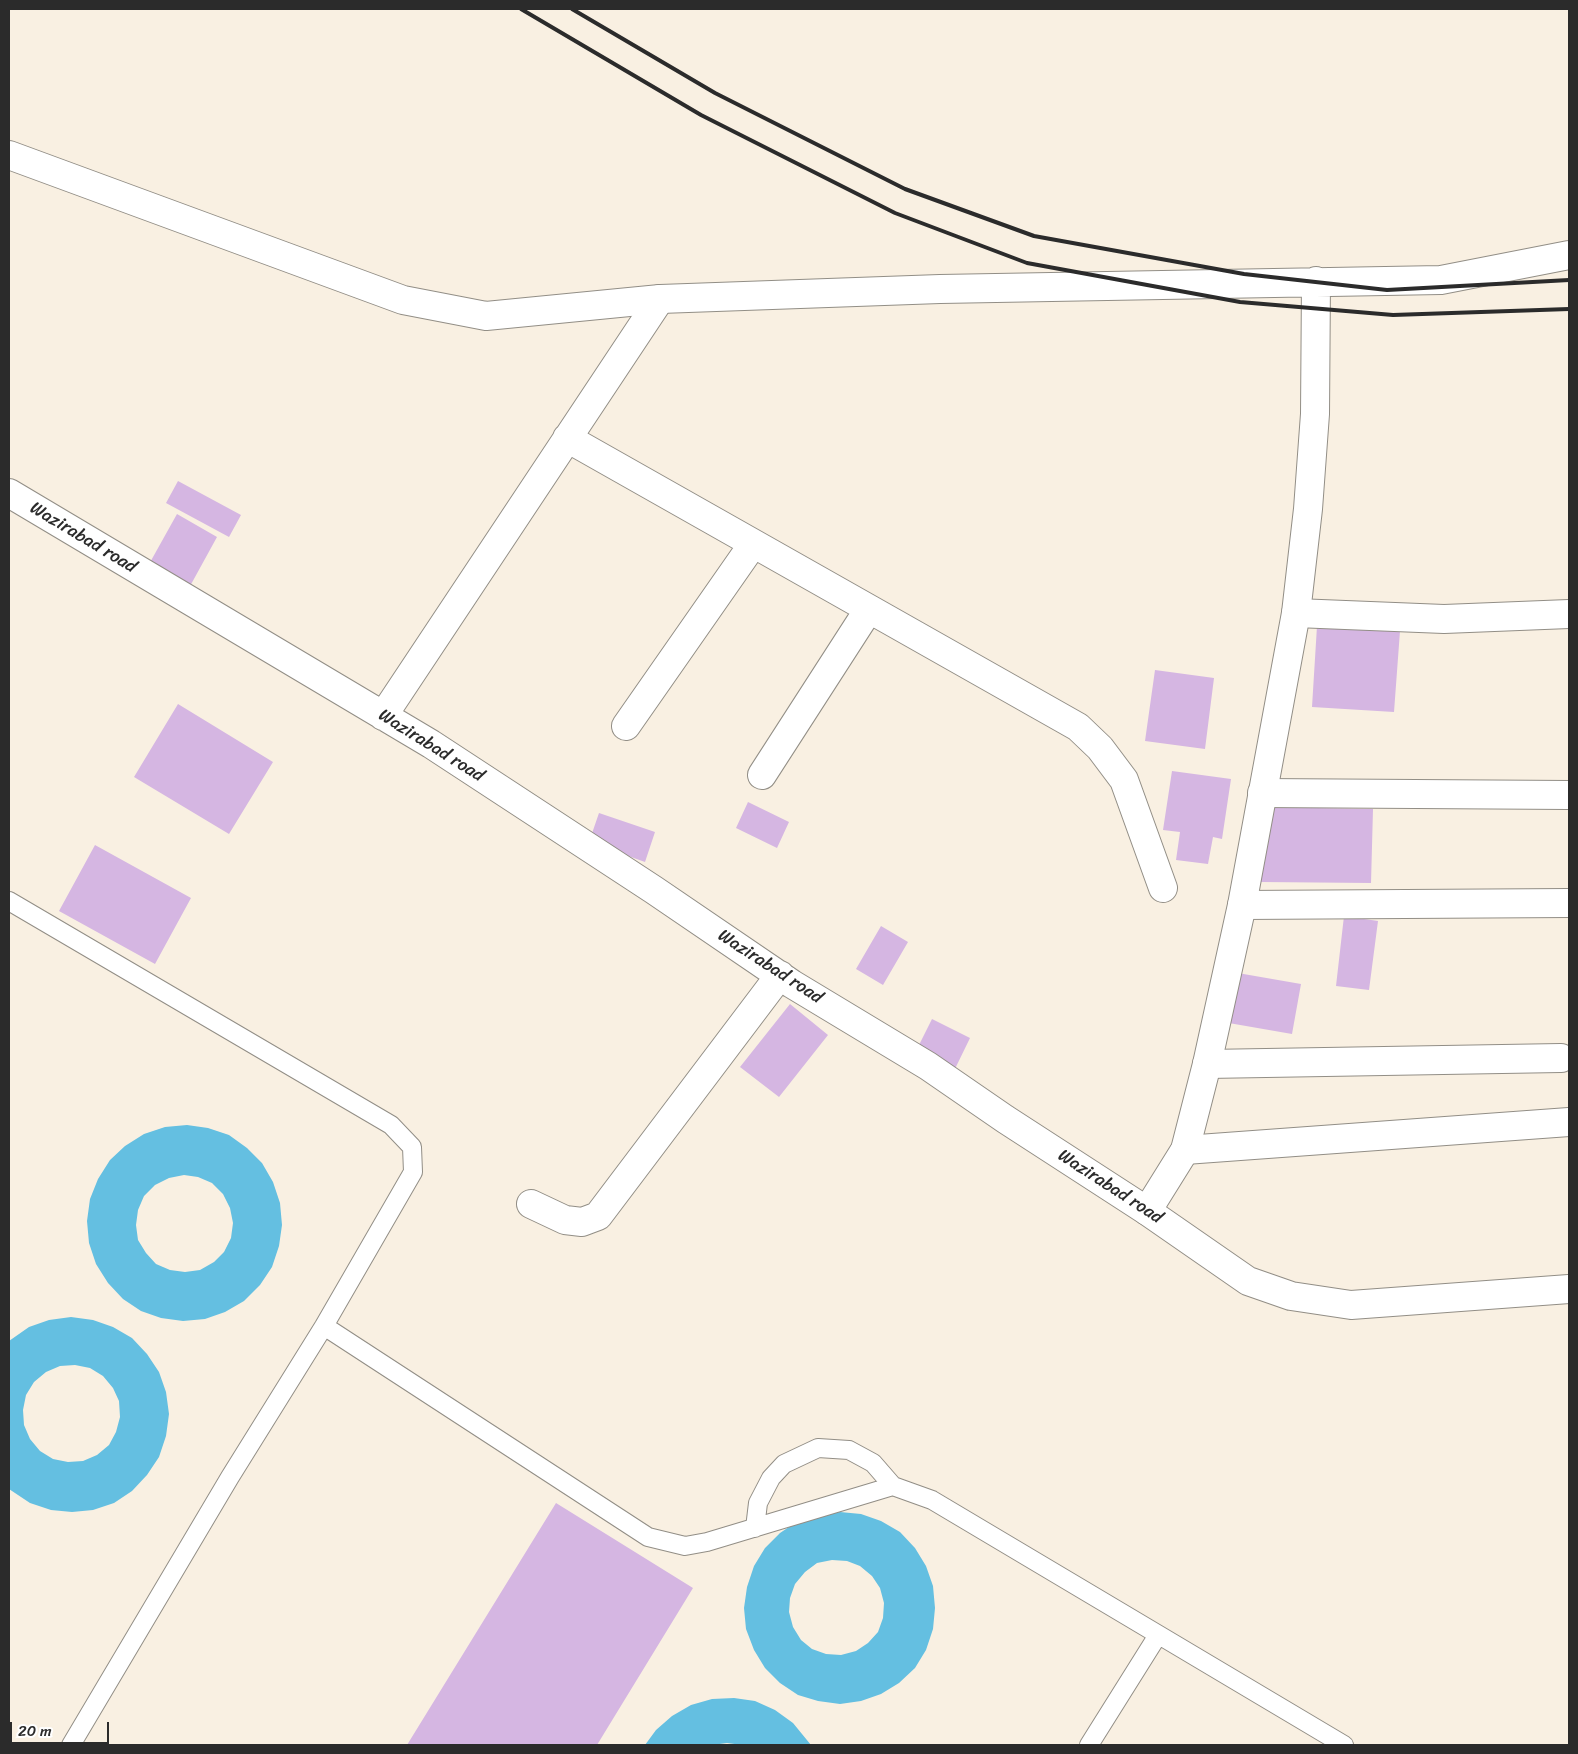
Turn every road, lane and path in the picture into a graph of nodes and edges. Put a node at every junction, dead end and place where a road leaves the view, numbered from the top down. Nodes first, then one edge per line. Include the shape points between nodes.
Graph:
1 (9, 155) edge
2 (1569, 255) edge
3 (1316, 281) junction
4 (660, 299) junction
5 (567, 438) junction
6 (9, 493) edge
7 (753, 544) junction
8 (1297, 604) junction
9 (869, 609) junction
10 (1569, 614) edge
11 (383, 716) junction
12 (626, 726) dead end
13 (762, 775) dead end
14 (1262, 793) junction
15 (1569, 795) edge
16 (1163, 888) dead end
17 (9, 901) edge
18 (1569, 904) edge
19 (1242, 905) junction
20 (780, 975) junction
21 (1561, 1058) dead end
22 (1207, 1064) junction
23 (1569, 1122) edge
24 (1185, 1150) junction
25 (531, 1204) dead end
26 (1147, 1211) junction
27 (1569, 1289) edge
28 (324, 1326) junction
29 (893, 1486) junction
30 (755, 1528) junction
31 (1158, 1635) junction
32 (71, 1745) edge
33 (1089, 1745) edge
34 (1344, 1745) edge

1 - 4 street via 403,300 486,316
2 - 3 street via 1441,280
3 - 4 street
3 - 8 street via 1315,414
4 - 5 street
5 - 7 street
5 - 11 street
6 - 11 street, Wazirabad road
7 - 9 street
7 - 12 street
8 - 10 street via 1444,619
8 - 14 street
9 - 13 street
9 - 16 street via 1078,727 1124,780
11 - 20 street, Wazirabad road via 431,744
14 - 15 street
14 - 19 street
17 - 28 lane via 391,1125 412,1147 413,1172
18 - 19 street
19 - 22 street
20 - 25 street via 598,1216 582,1222 565,1220
20 - 26 street, Wazirabad road via 928,1066
21 - 22 street
22 - 24 street
23 - 24 street
24 - 26 street
26 - 27 street, Wazirabad road via 1248,1281 1291,1296 1351,1305
28 - 30 lane via 648,1537 685,1546
28 - 32 lane
29 - 30 lane
29 - 30 lane via 873,1463 849,1450 818,1448 784,1464 771,1478 758,1503
29 - 31 lane via 932,1500
31 - 33 lane
31 - 34 lane

